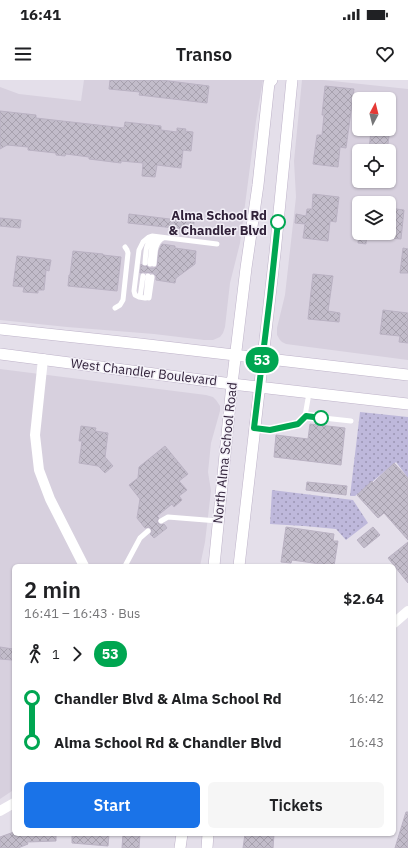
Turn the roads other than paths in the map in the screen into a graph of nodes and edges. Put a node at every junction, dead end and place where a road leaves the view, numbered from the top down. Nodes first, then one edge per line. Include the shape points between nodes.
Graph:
1 (272, 80) edge
2 (292, 80) edge
3 (152, 236) junction
4 (161, 237) junction
5 (216, 244) dead end
6 (125, 247) dead end
7 (145, 298) junction
8 (115, 308) dead end
9 (0, 329) edge
10 (0, 354) edge
11 (236, 356) junction
12 (43, 359) junction
13 (262, 359) junction
14 (408, 375) edge
15 (232, 384) junction
16 (259, 387) junction
17 (309, 393) junction
18 (408, 404) edge
19 (306, 416) junction
20 (351, 421) dead end
21 (254, 428) junction
22 (161, 521) dead end
23 (218, 521) junction
24 (148, 531) dead end
25 (83, 564) edge
26 (126, 564) edge
27 (214, 564) edge
28 (239, 564) edge
29 (408, 612) edge
30 (396, 621) edge
31 (12, 804) edge
32 (0, 811) edge
33 (182, 836) edge
34 (208, 836) edge
35 (180, 848) edge
36 (207, 848) edge

1 - 11 main road, North Alma School Road via 269,83
2 - 13 main road, North Alma School Road
3 - 4 lane
3 - 4 lane via 148,242 149,264
3 - 7 lane via 143,242 139,250 134,292 135,295
4 - 5 lane
6 - 8 lane via 128,252 123,300
7 - 7 lane via 148,276
9 - 11 main road, West Chandler Boulevard
10 - 12 main road, West Chandler Boulevard
11 - 13 main road, West Chandler Boulevard
11 - 15 main road, North Alma School Road
12 - 15 main road, West Chandler Boulevard
12 - 25 street via 35,436 39,470 50,499
13 - 14 main road, West Chandler Boulevard
13 - 16 main road, North Alma School Road
15 - 16 main road, West Chandler Boulevard
15 - 23 main road, North Alma School Road
16 - 17 main road, West Chandler Boulevard
16 - 21 main road, North Alma School Road
17 - 18 main road, West Chandler Boulevard
17 - 19 lane
19 - 20 lane
19 - 21 lane via 298,424 270,430
21 - 28 main road, North Alma School Road
22 - 23 lane via 168,517
23 - 27 main road, North Alma School Road
24 - 26 lane via 140,538
29 - 30 street
31 - 32 street
33 - 35 main road
34 - 36 main road

